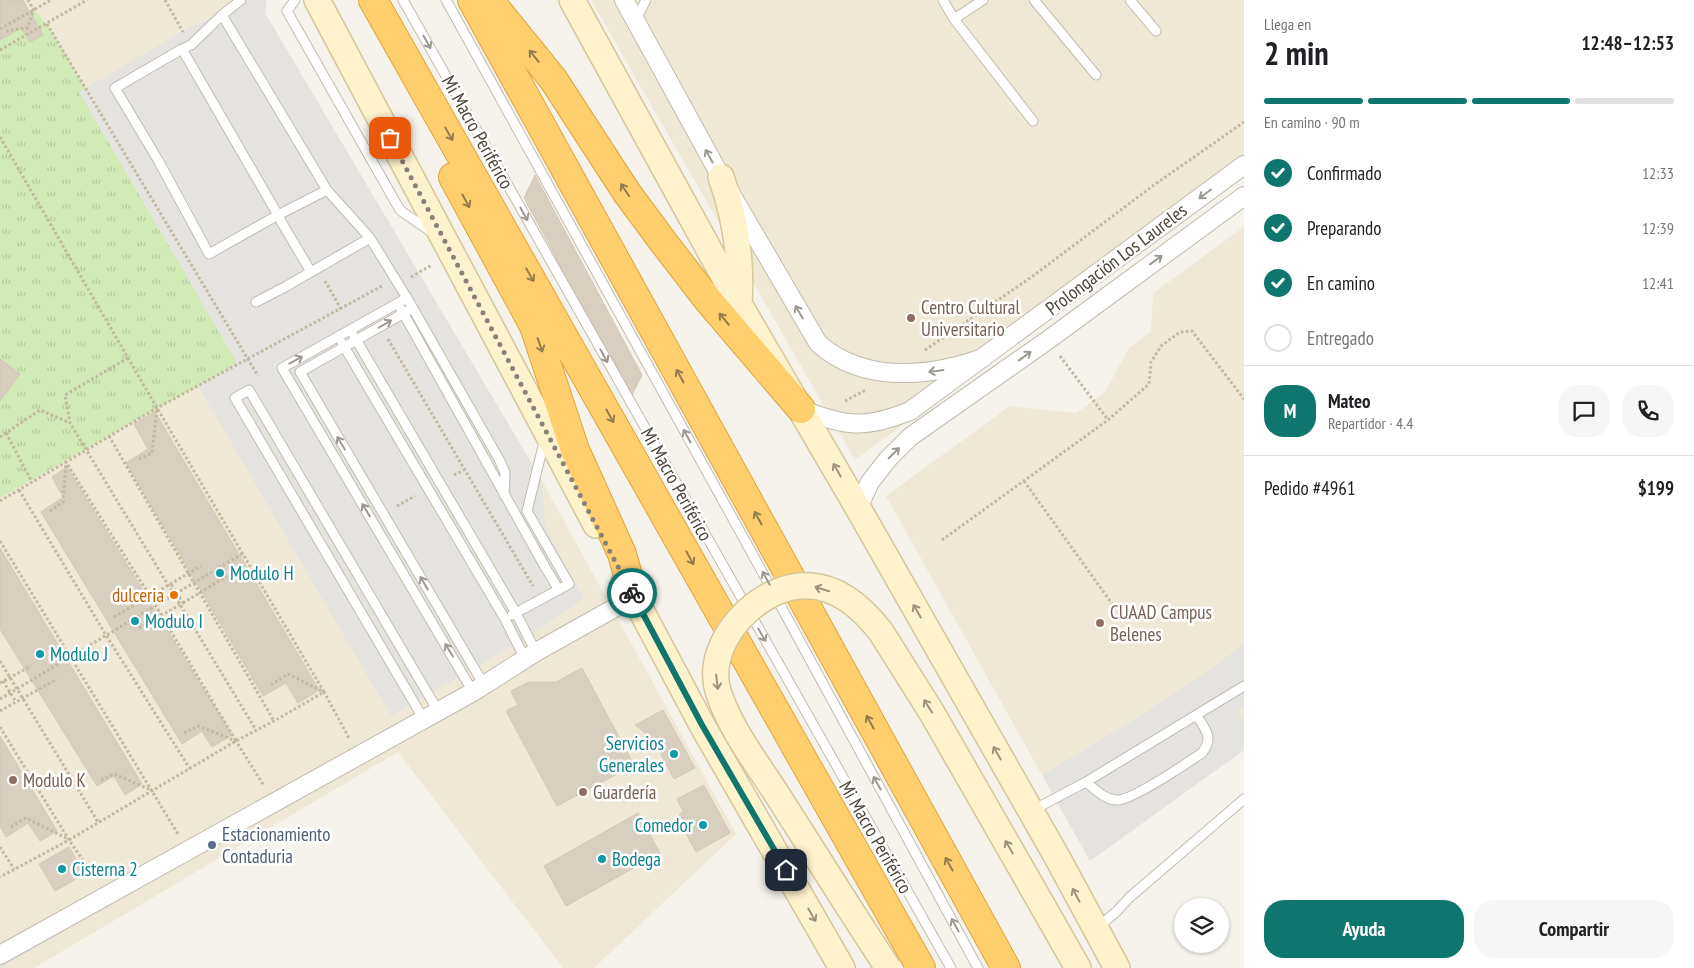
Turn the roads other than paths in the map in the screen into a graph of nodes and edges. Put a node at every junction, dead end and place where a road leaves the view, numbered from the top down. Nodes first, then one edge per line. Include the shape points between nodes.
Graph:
1 (241, 0) edge
2 (295, 0) edge
3 (317, 0) edge
4 (369, 0) edge
5 (374, 0) edge
6 (404, 0) edge
7 (446, 0) edge
8 (472, 0) edge
9 (489, 0) edge
10 (572, 0) edge
11 (624, 0) edge
12 (646, 0) edge
13 (943, 0) edge
14 (983, 0) edge
15 (1034, 0) edge
16 (1130, 0) edge
17 (222, 15) junction
18 (954, 19) junction
19 (635, 21) junction
20 (1156, 31) dead end
21 (182, 49) junction
22 (1096, 75) dead end
23 (1033, 121) dead end
24 (1244, 164) edge
25 (721, 177) junction
26 (327, 190) junction
27 (1244, 196) edge
28 (278, 215) junction
29 (370, 238) junction
30 (438, 250) junction
31 (311, 272) junction
32 (407, 298) junction
33 (256, 302) dead end
34 (397, 303) junction
35 (739, 304) junction
36 (412, 308) junction
37 (403, 314) junction
38 (350, 330) junction
39 (338, 336) junction
40 (356, 341) junction
41 (344, 347) junction
42 (983, 358) junction
43 (925, 401) junction
44 (801, 409) junction
45 (937, 418) junction
46 (547, 432) junction
47 (504, 494) junction
48 (858, 508) junction
49 (559, 590) junction
50 (634, 597) junction
51 (516, 613) junction
52 (505, 619) junction
53 (531, 655) junction
54 (1244, 686) edge
55 (479, 688) junction
56 (431, 715) junction
57 (1197, 716) junction
58 (1086, 782) junction
59 (1244, 799) edge
60 (1030, 811) junction
61 (1095, 929) junction
62 (0, 955) edge
63 (842, 968) edge
64 (888, 968) edge
65 (921, 968) edge
66 (951, 968) edge
67 (978, 968) edge
68 (1006, 968) edge
69 (1078, 968) edge
70 (1117, 968) edge

1 - 17 lane
2 - 30 lane via 287,11 397,205
3 - 30 main road
4 -> 50 highway via 393,67 534,326 575,450 622,554
5 -> 65 highway
6 -> 66 lane, Mi Macro Periférico
67 -> 7 lane, Mi Macro Periférico
68 -> 8 highway
44 -> 9 highway via 669,250 553,79
10 - 35 main road
11 - 19 street
12 - 19 lane
13 - 18 lane
14 - 18 lane
15 - 22 lane
16 - 20 lane
17 - 21 lane via 191,45
17 - 26 lane
18 - 23 lane
25 -> 19 street
21 - 28 lane
21 - 28 lane via 115,88 209,254
24 -> 42 street, Prolongación Los Laureles
25 - 35 main road via 738,239
42 -> 25 street via 922,373 862,367 829,353 818,343
26 - 28 lane
26 - 29 lane
45 -> 27 street, Prolongación Los Laureles
28 - 31 lane
29 - 31 lane
29 - 32 lane
30 - 46 main road
31 - 33 lane
32 - 34 lane
32 - 36 lane
34 - 37 lane
34 - 38 lane
35 - 44 main road
36 - 37 lane
36 - 47 lane via 500,461 506,474
40 -> 37 lane
37 - 47 lane
38 - 39 lane
38 - 40 lane
39 - 41 lane
55 -> 39 lane via 282,368
40 - 41 lane
40 - 51 lane
41 - 52 lane
55 -> 41 lane via 300,372
42 - 43 street, Prolongación Los Laureles
43 - 44 street, Prolongación Los Laureles via 894,418 858,424 842,423
43 - 45 street
48 -> 44 main road
48 -> 45 street, Prolongación Los Laureles via 870,482 888,459
46 - 49 lane via 527,510 569,584
46 - 50 main road
47 - 49 lane
60 -> 48 main road
49 - 51 lane
50 - 53 street
50 -> 63 main road via 702,725
51 - 52 lane
51 - 53 lane
52 - 53 lane
53 - 55 street
54 - 57 lane
55 - 56 street
56 - 56 lane via 249,390 234,398
56 - 62 street
57 - 58 lane
57 - 58 lane via 1209,736 1208,745 1202,753 1133,796 1117,801 1102,796
58 - 60 lane
59 - 61 lane
61 -> 60 main road
61 - 70 main road
69 -> 64 main road, bridge via 932,713 872,620 847,599 830,591 812,586 789,587 745,612 728,635 717,665 718,690 738,733

